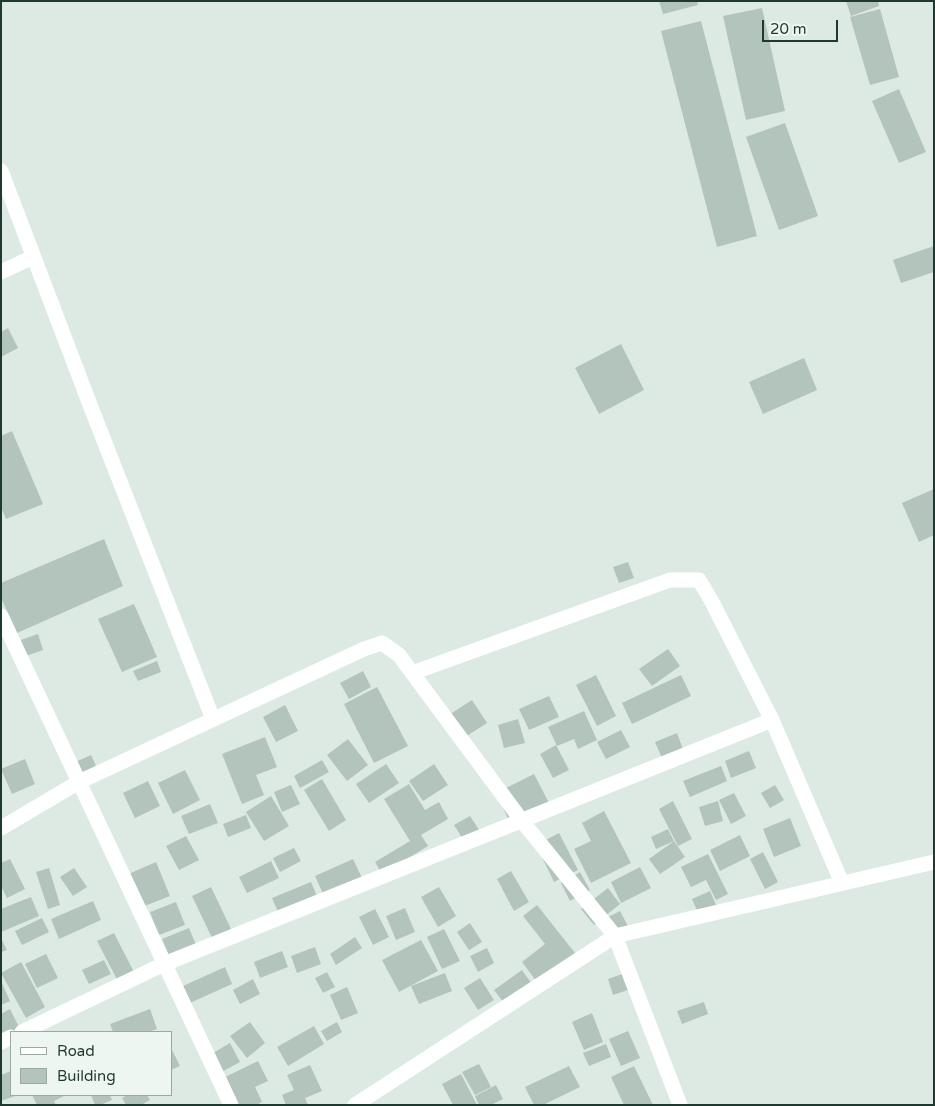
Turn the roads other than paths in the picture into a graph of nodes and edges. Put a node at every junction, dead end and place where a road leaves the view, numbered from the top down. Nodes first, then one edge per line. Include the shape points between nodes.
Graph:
1 (1, 171) edge
2 (33, 257) junction
3 (1, 272) edge
4 (1, 616) edge
5 (412, 673) junction
6 (213, 719) junction
7 (772, 720) junction
8 (79, 782) junction
9 (522, 821) junction
10 (1, 828) edge
11 (934, 862) edge
12 (842, 882) junction
13 (615, 936) junction
14 (164, 964) junction
15 (24, 1031) edge
16 (232, 1105) edge
17 (355, 1105) edge
18 (680, 1105) edge

1 - 2 street
2 - 3 street
2 - 6 street
4 - 8 street
5 - 6 street via 398,655 382,643
5 - 7 street via 670,580 699,580
5 - 9 street
6 - 8 street
7 - 9 street
7 - 12 street
8 - 10 street
8 - 14 street
9 - 13 street
9 - 14 street
11 - 12 street
12 - 13 street
13 - 17 street
13 - 18 street
14 - 15 street
14 - 16 street

